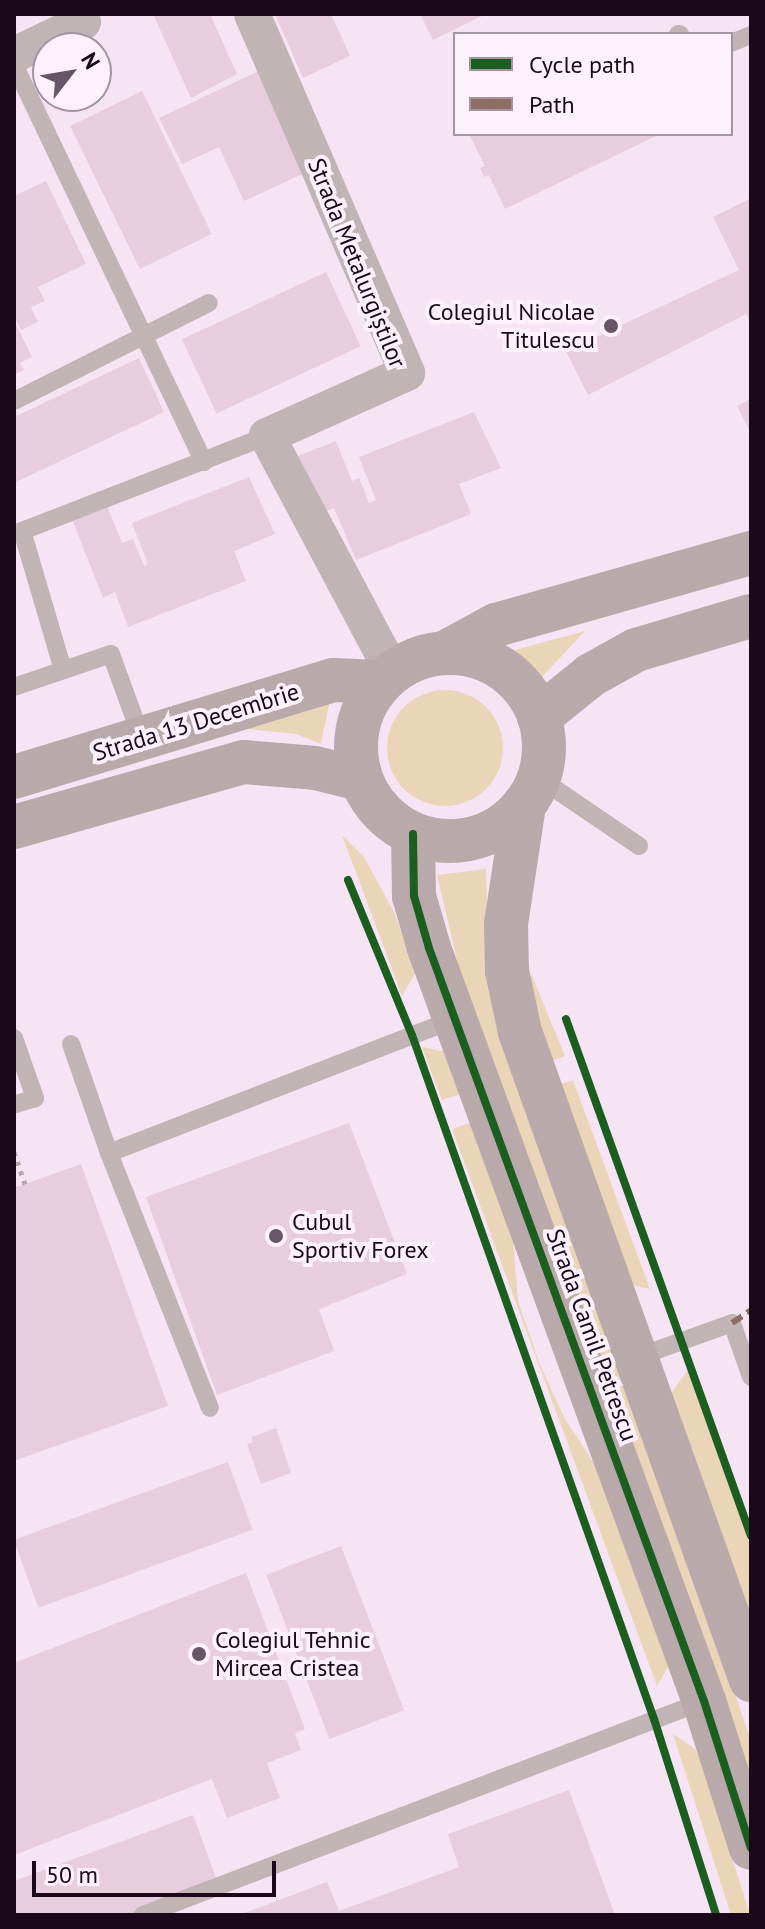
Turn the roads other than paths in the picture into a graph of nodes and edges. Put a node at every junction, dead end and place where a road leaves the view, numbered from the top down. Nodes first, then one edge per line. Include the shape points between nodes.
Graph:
1 (80, 14) edge
2 (252, 14) edge
3 (14, 55) edge
4 (14, 64) edge
5 (209, 303) dead end
6 (145, 336) junction
7 (14, 401) edge
8 (267, 436) junction
9 (204, 462) junction
10 (751, 553) edge
11 (751, 616) edge
12 (446, 652) junction
13 (63, 670) junction
14 (386, 677) junction
15 (14, 687) edge
16 (539, 717) junction
17 (142, 739) junction
18 (14, 777) edge
19 (360, 779) junction
20 (532, 792) junction
21 (14, 827) edge
22 (413, 834) junction
23 (639, 846) dead end
24 (455, 1019) junction
25 (14, 1038) edge
26 (71, 1044) dead end
27 (14, 1105) edge
28 (109, 1153) junction
29 (635, 1358) junction
30 (751, 1377) edge
31 (210, 1408) dead end
32 (751, 1680) edge
33 (704, 1701) junction
34 (751, 1848) edge
35 (143, 1915) edge

1 - 3 street via 83,22
2 - 8 street, Strada Metalurgiștilor via 407,373
4 - 6 lane
5 - 6 lane
6 - 7 lane
6 - 9 lane
8 - 9 lane, Strada Metalurgiștilor
8 - 14 street
9 - 13 lane, Strada Metalurgiștilor via 22,531
10 - 12 street, Strada 13 Decembrie via 496,625
11 - 16 street via 636,650 591,675
12 - 14 street, Strada 13 Decembrie via 417,658
12 - 16 street, Strada 13 Decembrie via 496,664 530,696
13 - 15 lane
13 - 17 lane via 111,654
14 - 17 street, Strada 13 Decembrie via 334,680
14 - 19 street via 359,722 354,745
16 - 20 street, Strada 13 Decembrie via 544,748
17 - 18 street, Strada 13 Decembrie
19 - 21 street, Strada 13 Decembrie via 315,768 244,762
19 - 22 street via 390,821
20 - 22 street via 502,827 474,839 443,842
20 - 23 lane
20 - 29 street, Strada Camil Petrescu via 511,875 507,971 535,1084
22 - 24 street, Strada Camil Petrescu via 414,896
24 - 28 lane
24 - 33 street, Strada Camil Petrescu
25 - 27 lane via 35,1098
26 - 28 lane
28 - 31 lane
29 - 30 lane via 732,1323
29 - 32 street, Strada Camil Petrescu
33 - 34 street, Strada Camil Petrescu
33 - 35 lane

